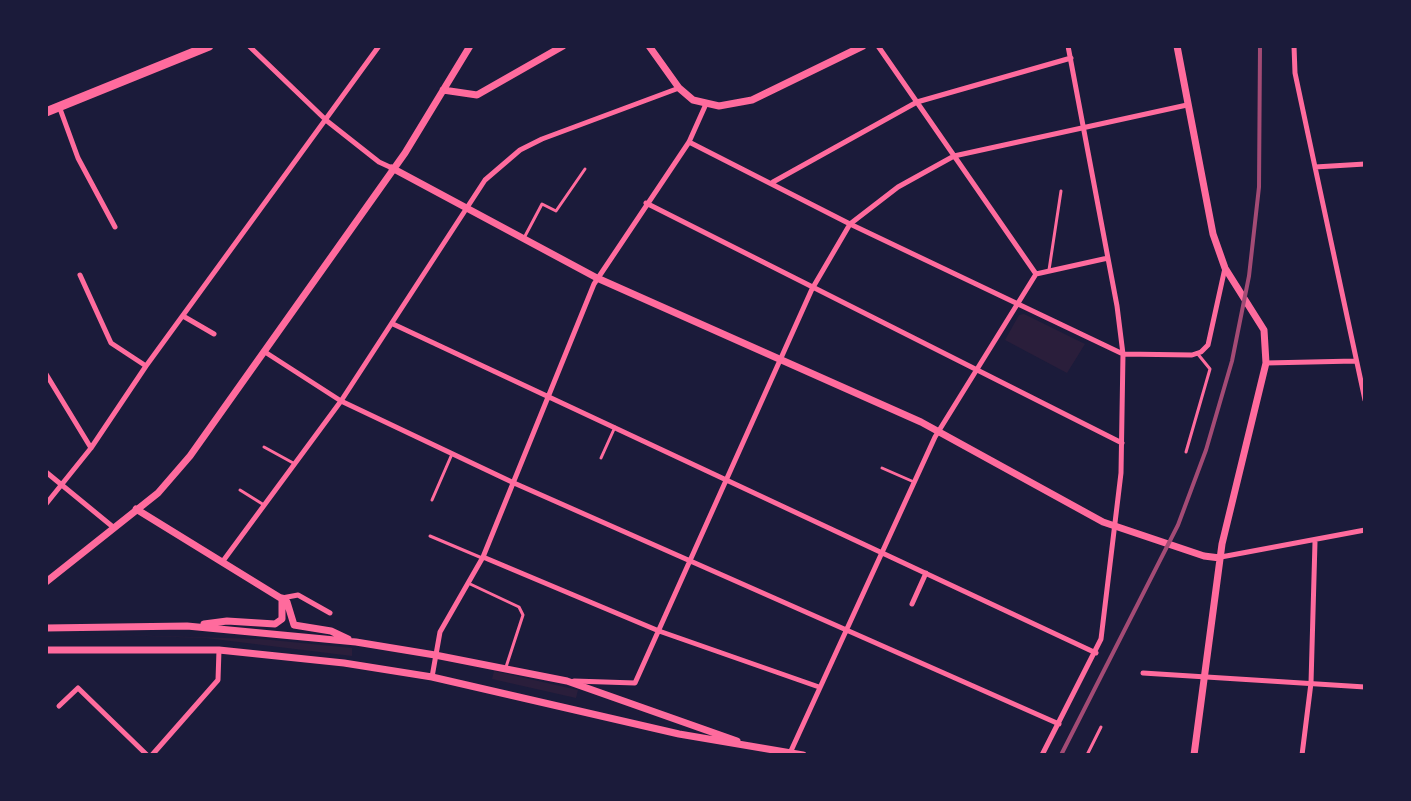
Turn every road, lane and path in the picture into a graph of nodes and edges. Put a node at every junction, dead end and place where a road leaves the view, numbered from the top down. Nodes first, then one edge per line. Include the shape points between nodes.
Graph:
1 (209, 46) edge
2 (249, 46) edge
3 (379, 46) edge
4 (470, 46) edge
5 (563, 46) edge
6 (649, 46) edge
7 (863, 46) edge
8 (878, 46) edge
9 (1068, 46) edge
10 (1177, 46) edge
11 (1294, 46) edge
12 (1071, 58) junction
13 (679, 88) junction
14 (443, 90) junction
15 (917, 102) junction
16 (706, 104) junction
17 (1187, 105) junction
18 (59, 106) junction
19 (46, 112) edge
20 (327, 121) junction
21 (1085, 129) junction
22 (689, 142) junction
23 (954, 156) junction
24 (1365, 164) edge
25 (1315, 167) junction
26 (392, 168) junction
27 (585, 169) dead end
28 (772, 182) junction
29 (1061, 191) dead end
30 (646, 203) junction
31 (466, 207) junction
32 (850, 224) junction
33 (115, 227) dead end
34 (524, 238) junction
35 (1108, 258) junction
36 (1225, 268) junction
37 (1049, 271) junction
38 (1036, 274) junction
39 (80, 275) dead end
40 (597, 278) junction
41 (812, 289) junction
42 (1017, 305) junction
43 (183, 316) junction
44 (393, 324) junction
45 (214, 334) dead end
46 (265, 352) junction
47 (1197, 353) junction
48 (1123, 354) junction
49 (779, 360) junction
50 (1355, 361) junction
51 (1266, 363) junction
52 (146, 366) junction
53 (977, 371) junction
54 (46, 374) edge
55 (549, 396) junction
56 (1365, 400) edge
57 (341, 401) junction
58 (615, 427) junction
59 (938, 431) junction
60 (1122, 443) junction
61 (264, 447) dead end
62 (91, 448) junction
63 (1186, 452) dead end
64 (452, 454) junction
65 (601, 458) dead end
66 (295, 464) junction
67 (882, 468) dead end
68 (46, 472) edge
69 (724, 481) junction
70 (914, 482) junction
71 (514, 483) junction
72 (60, 487) junction
73 (240, 490) dead end
74 (432, 500) dead end
75 (46, 504) edge
76 (264, 505) junction
77 (136, 509) junction
78 (113, 527) junction
79 (1115, 528) junction
80 (1365, 530) edge
81 (430, 536) dead end
82 (1315, 542) junction
83 (881, 553) junction
84 (483, 558) junction
85 (1220, 558) junction
86 (223, 561) junction
87 (689, 562) junction
88 (926, 573) junction
89 (46, 582) edge
90 (468, 583) junction
91 (282, 598) junction
92 (912, 604) dead end
93 (330, 613) dead end
94 (187, 626) junction
95 (46, 628) edge
96 (659, 631) junction
97 (844, 632) junction
98 (356, 642) junction
99 (46, 650) edge
100 (219, 650) junction
101 (1096, 653) junction
102 (435, 655) junction
103 (506, 669) junction
104 (1143, 673) dead end
105 (432, 677) junction
106 (1204, 678) junction
107 (569, 682) junction
108 (1311, 683) junction
109 (819, 687) junction
110 (1365, 687) edge
111 (59, 706) dead end
112 (1059, 724) junction
113 (1101, 727) dead end
114 (756, 748) junction
115 (790, 753) junction
116 (149, 755) edge
117 (803, 755) edge
118 (1042, 755) edge
119 (1087, 755) edge
120 (1194, 755) edge
121 (1302, 755) edge

1 - 18 highway
2 - 20 street
3 - 20 street
4 - 14 street
5 - 14 street via 477,95
6 - 13 street
7 - 16 street via 752,100
8 - 15 street
9 - 12 street
10 - 17 street
11 - 25 street
12 - 15 street
12 - 21 street
13 - 16 street
13 - 31 street via 520,150 493,172
14 - 26 street
15 - 23 street
15 - 28 street
16 - 22 street
17 - 21 street
17 - 36 street
18 - 19 highway
18 - 33 street via 78,158
20 - 26 street
20 - 43 street
21 - 23 street
21 - 35 street
22 - 28 street
22 - 30 street
23 - 32 street via 898,187
23 - 38 street
24 - 25 street
25 - 50 street
26 - 31 street
26 - 46 street
27 - 34 lane via 556,211 542,204
28 - 32 street
29 - 37 lane
30 - 40 street
30 - 41 street
31 - 34 street
31 - 44 street
32 - 41 street
32 - 42 street
34 - 40 street
35 - 37 street
35 - 48 street
36 - 47 street via 1208,345
36 - 51 street via 1264,330
37 - 38 street
38 - 42 street
39 - 52 street via 111,343
40 - 49 street
40 - 55 street
41 - 49 street
41 - 53 street
42 - 48 street
42 - 53 street
43 - 45 street
43 - 52 street
44 - 55 street
44 - 57 street
46 - 57 street
46 - 77 street via 190,456
47 - 48 street
47 - 63 lane via 1210,369
48 - 60 street
49 - 59 street
49 - 69 street
50 - 51 street
50 - 56 street
51 - 85 street
52 - 62 street
53 - 59 street
53 - 60 street
54 - 62 street
55 - 58 street
55 - 71 street
57 - 64 street
57 - 66 street
58 - 65 lane
58 - 69 street
59 - 70 street
59 - 79 street
60 - 79 street
61 - 66 lane
62 - 72 street
64 - 71 street
64 - 74 lane
66 - 76 street
67 - 70 lane
68 - 72 street
69 - 83 street
69 - 87 street
70 - 83 street
71 - 84 street
71 - 87 street
72 - 75 street
72 - 78 street
73 - 76 lane
76 - 86 street
77 - 78 street
77 - 86 street
78 - 89 street
79 - 85 street
79 - 101 street
80 - 82 street
81 - 84 lane
82 - 85 street
82 - 108 street
83 - 88 street
83 - 97 street
84 - 90 street
84 - 96 street
85 - 106 street
86 - 91 street
87 - 96 street
87 - 97 street
88 - 92 street
88 - 101 street
90 - 102 street via 440,632
90 - 103 lane via 519,607 523,615
91 - 93 street via 298,595
91 - 94 street via 282,619 275,624 227,621
91 - 98 street via 294,625
94 - 95 street
94 - 98 street
96 - 107 street via 635,683
96 - 109 street
97 - 109 street
97 - 112 street
98 - 102 street
99 - 100 street
100 - 105 street
100 - 116 street via 218,680
101 - 112 street
102 - 103 street
102 - 105 street
103 - 107 street
104 - 106 street
105 - 114 street
106 - 108 street
106 - 120 street
107 - 114 street
108 - 110 street
108 - 121 street
109 - 115 street
111 - 116 street via 78,688
112 - 118 street
113 - 119 lane
114 - 115 street
115 - 117 street

